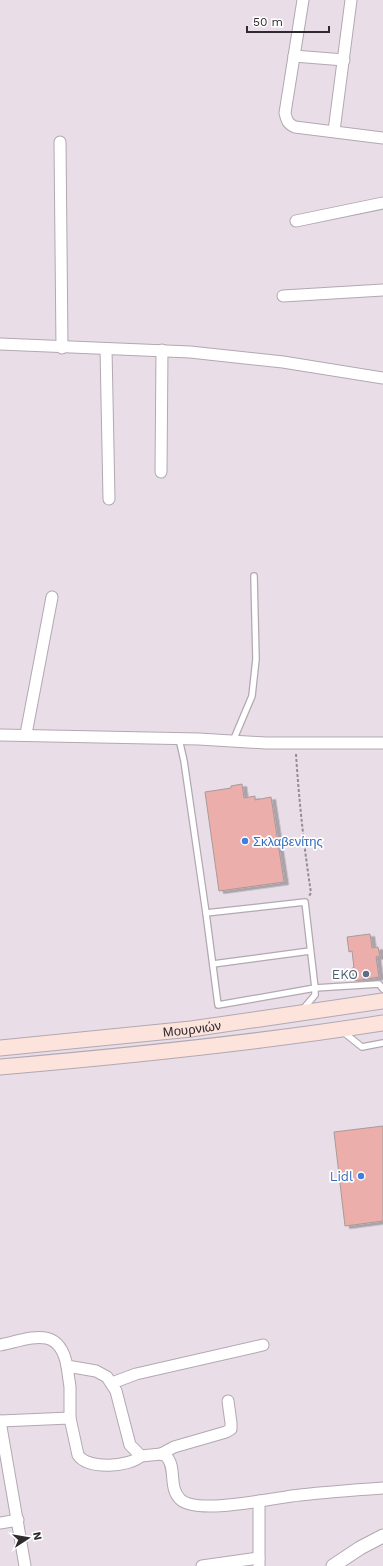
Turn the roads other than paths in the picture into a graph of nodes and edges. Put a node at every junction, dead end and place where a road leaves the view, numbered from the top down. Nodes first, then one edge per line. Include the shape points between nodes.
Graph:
1 (303, 0) edge
2 (351, 0) edge
3 (294, 56) junction
4 (344, 60) junction
5 (334, 131) junction
6 (383, 138) edge
7 (60, 142) dead end
8 (383, 202) edge
9 (296, 221) dead end
10 (383, 290) edge
11 (283, 296) dead end
12 (0, 344) edge
13 (62, 348) junction
14 (106, 349) junction
15 (162, 350) junction
16 (383, 378) edge
17 (161, 472) dead end
18 (109, 499) dead end
19 (254, 576) dead end
20 (52, 597) dead end
21 (26, 734) junction
22 (0, 735) edge
23 (179, 739) junction
24 (232, 742) junction
25 (383, 743) edge
26 (206, 913) junction
27 (310, 951) junction
28 (213, 964) junction
29 (315, 988) junction
30 (383, 989) edge
31 (383, 1001) edge
32 (299, 1014) junction
33 (383, 1024) edge
34 (340, 1030) junction
35 (383, 1043) edge
36 (0, 1048) edge
37 (0, 1067) edge
38 (0, 1345) edge
39 (263, 1345) dead end
40 (67, 1366) junction
41 (112, 1383) junction
42 (228, 1401) dead end
43 (70, 1418) junction
44 (0, 1421) edge
45 (161, 1454) junction
46 (141, 1456) junction
47 (383, 1488) edge
48 (258, 1501) junction
49 (18, 1520) junction
50 (0, 1523) edge
51 (383, 1536) edge
52 (259, 1562) edge
53 (25, 1566) edge
54 (202, 1566) edge
55 (332, 1566) edge

1 - 3 street
2 - 4 street
3 - 4 street
3 - 5 street via 286,119 296,127
4 - 5 street
5 - 6 street
7 - 13 street
8 - 9 street
10 - 11 street
12 - 13 street
13 - 14 street
14 - 15 street
14 - 18 street
15 - 16 street via 283,362
15 - 17 street
19 - 24 lane via 256,659 252,696
20 - 21 street
21 - 22 street
21 - 23 street
23 - 24 street
23 - 26 lane
24 - 25 street
26 - 27 lane via 305,902
26 - 28 lane
27 - 28 lane
27 - 29 lane
28 - 29 lane via 218,1005
29 - 30 lane via 379,984
29 - 32 lane via 315,996
31 - 32 main road, Μουρνιών
32 - 36 main road, Μουρνιών via 184,1030
33 - 34 main road, Μουρνιών
34 - 35 lane via 362,1047
34 - 37 main road, Μουρνιών via 193,1049
38 - 40 street via 48,1337 62,1349
39 - 41 street via 136,1374
40 - 41 street via 96,1370
40 - 43 street
41 - 46 street via 130,1445
42 - 45 street via 231,1429 174,1447
43 - 44 street
43 - 46 street via 78,1455 86,1463 104,1465 130,1462
44 - 49 street
45 - 46 street
45 - 48 street via 170,1460 176,1492 185,1502 215,1506
47 - 48 street
48 - 52 street
49 - 50 street
49 - 53 street
51 - 55 street
52 - 54 street

